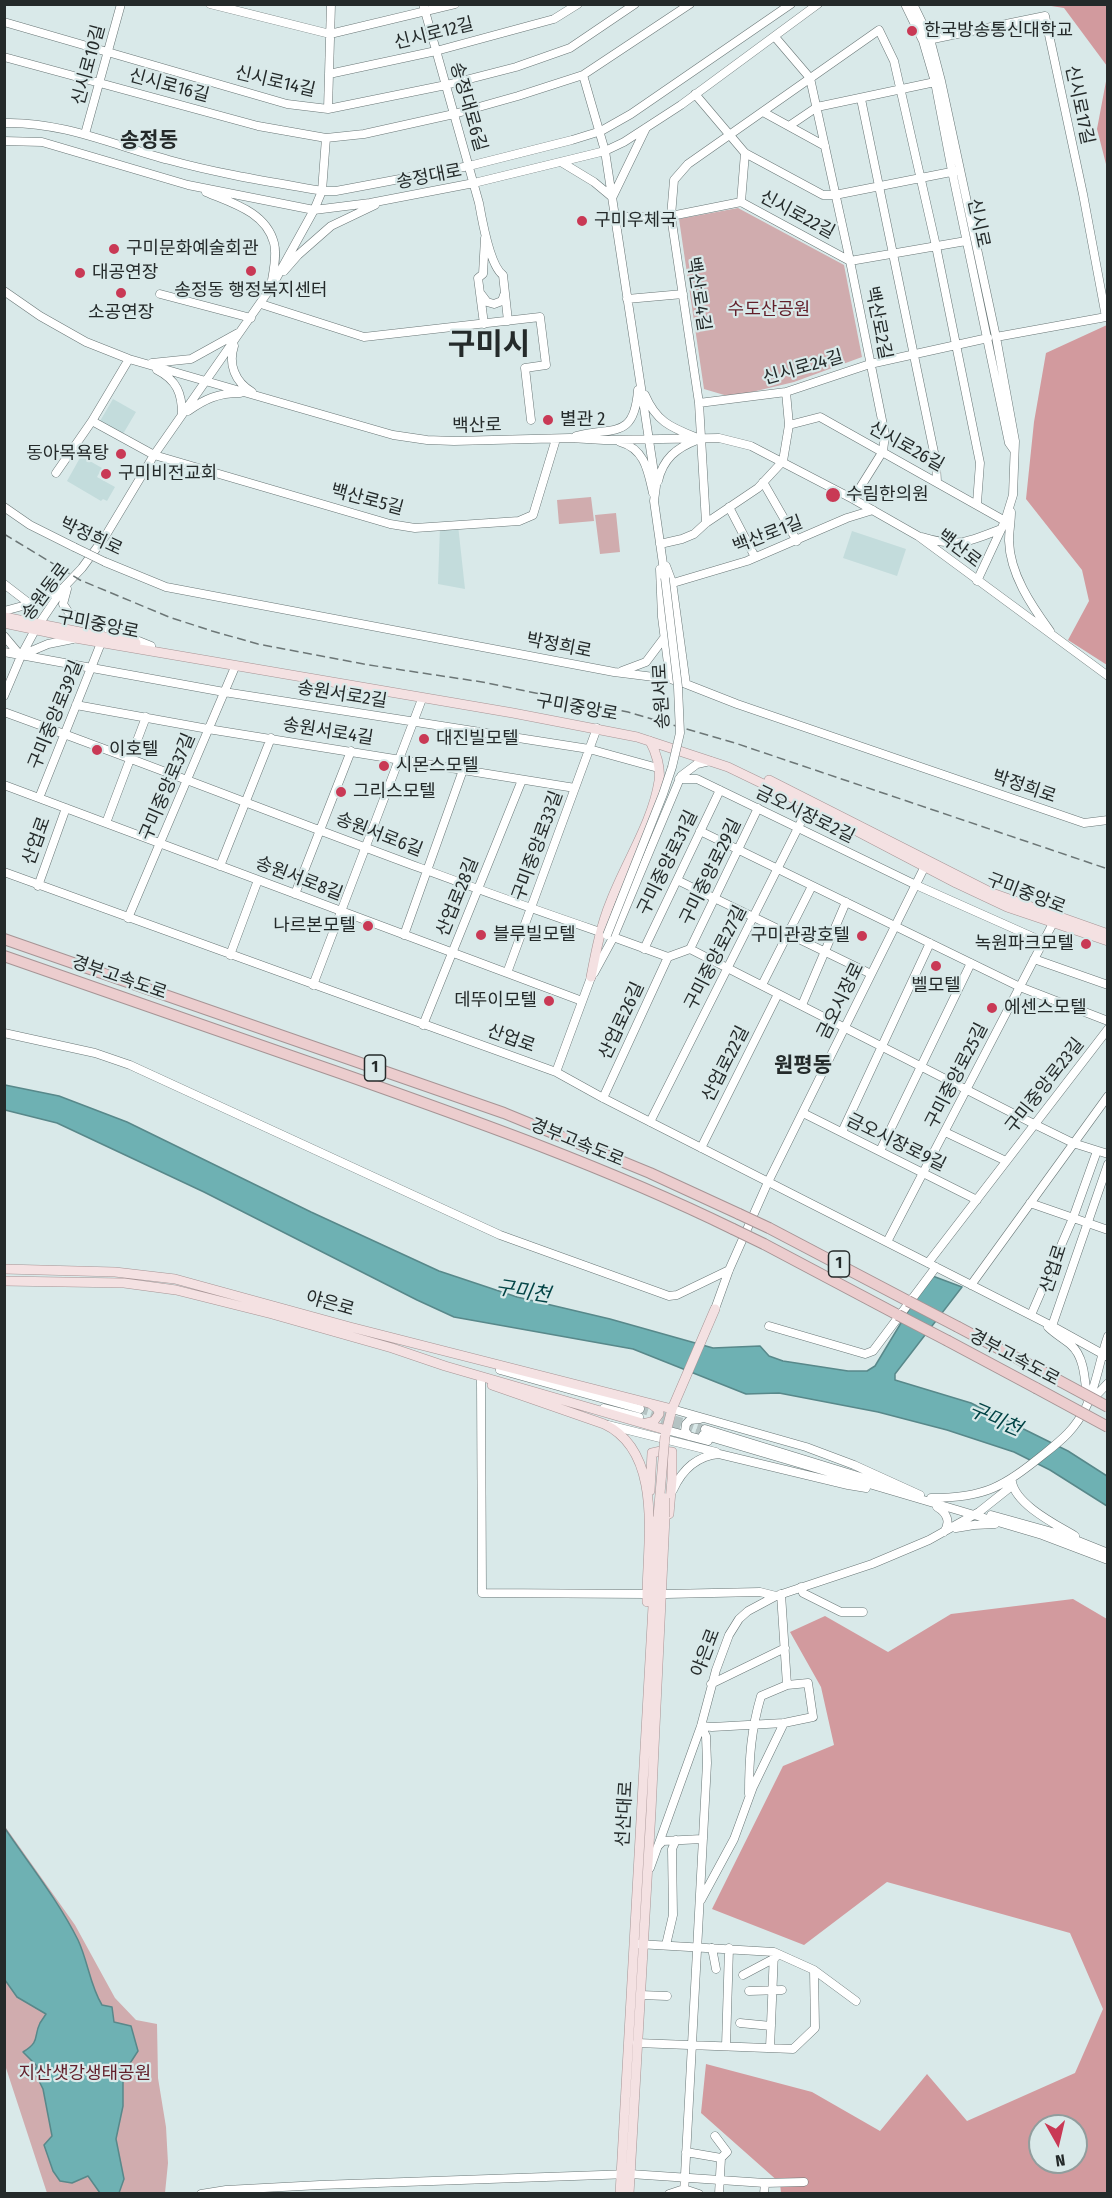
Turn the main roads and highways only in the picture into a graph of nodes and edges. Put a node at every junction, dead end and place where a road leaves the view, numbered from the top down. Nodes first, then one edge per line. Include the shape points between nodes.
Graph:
1 (4, 617) edge
2 (4, 623) edge
3 (37, 627) junction
4 (650, 741) junction
5 (676, 746) junction
6 (660, 779) junction
7 (1107, 934) edge
8 (4, 939) edge
9 (1107, 941) edge
10 (4, 956) edge
11 (591, 977) road end
12 (4, 1269) edge
13 (4, 1281) edge
14 (715, 1309) road end
15 (445, 1366) junction
16 (651, 1403) junction
17 (1107, 1407) edge
18 (672, 1409) junction
19 (640, 1416) junction
20 (1107, 1427) edge
21 (666, 1433) junction
22 (661, 1517) junction
23 (649, 1523) junction
24 (659, 1634) junction
25 (650, 1661) junction
26 (645, 1831) junction
27 (638, 1944) junction
28 (626, 2174) junction
29 (620, 2193) edge
30 (629, 2193) edge

1 - 3 main road, 구미중앙로
2 - 3 main road, 구미중앙로
3 - 4 main road, 구미중앙로 via 101,643
3 - 5 main road, 구미중앙로 via 592,722
4 - 5 main road, 구미중앙로
4 - 6 main road
5 - 6 main road via 672,765
5 - 7 main road, 구미중앙로 via 723,759 796,792 992,893
5 - 9 main road, 구미중앙로 via 809,806 1007,907
6 - 11 main road via 652,807 611,900 607,935
8 - 17 highway, 경부고속도로 / 1, bridge via 504,1113 650,1173 769,1228
10 - 20 highway, 경부고속도로 / 1, bridge via 484,1124 682,1204
12 - 16 main road, 야은로 via 148,1274
13 - 15 main road, 야은로 via 124,1283 176,1290 272,1314
14 - 18 main road
15 - 19 main road
15 - 23 main road via 604,1424 623,1438 638,1459 646,1487
16 - 18 main road
16 - 19 main road via 659,1411 657,1419 649,1423
18 - 21 main road
19 - 21 main road
21 - 22 main road, 선산대로, bridge
22 - 24 main road, 선산대로
22 - 25 main road, 선산대로
23 - 24 main road via 652,1456 653,1452 667,1450 672,1453 671,1494 666,1594
23 - 25 main road
24 - 26 main road, 선산대로
25 - 26 main road, 선산대로
26 - 27 main road, 선산대로
26 - 27 main road, 선산대로 via 647,1875
27 - 28 main road, 선산대로
27 - 28 main road, 선산대로 via 640,1995
28 - 29 main road, 선산대로
28 - 30 main road, 선산대로

